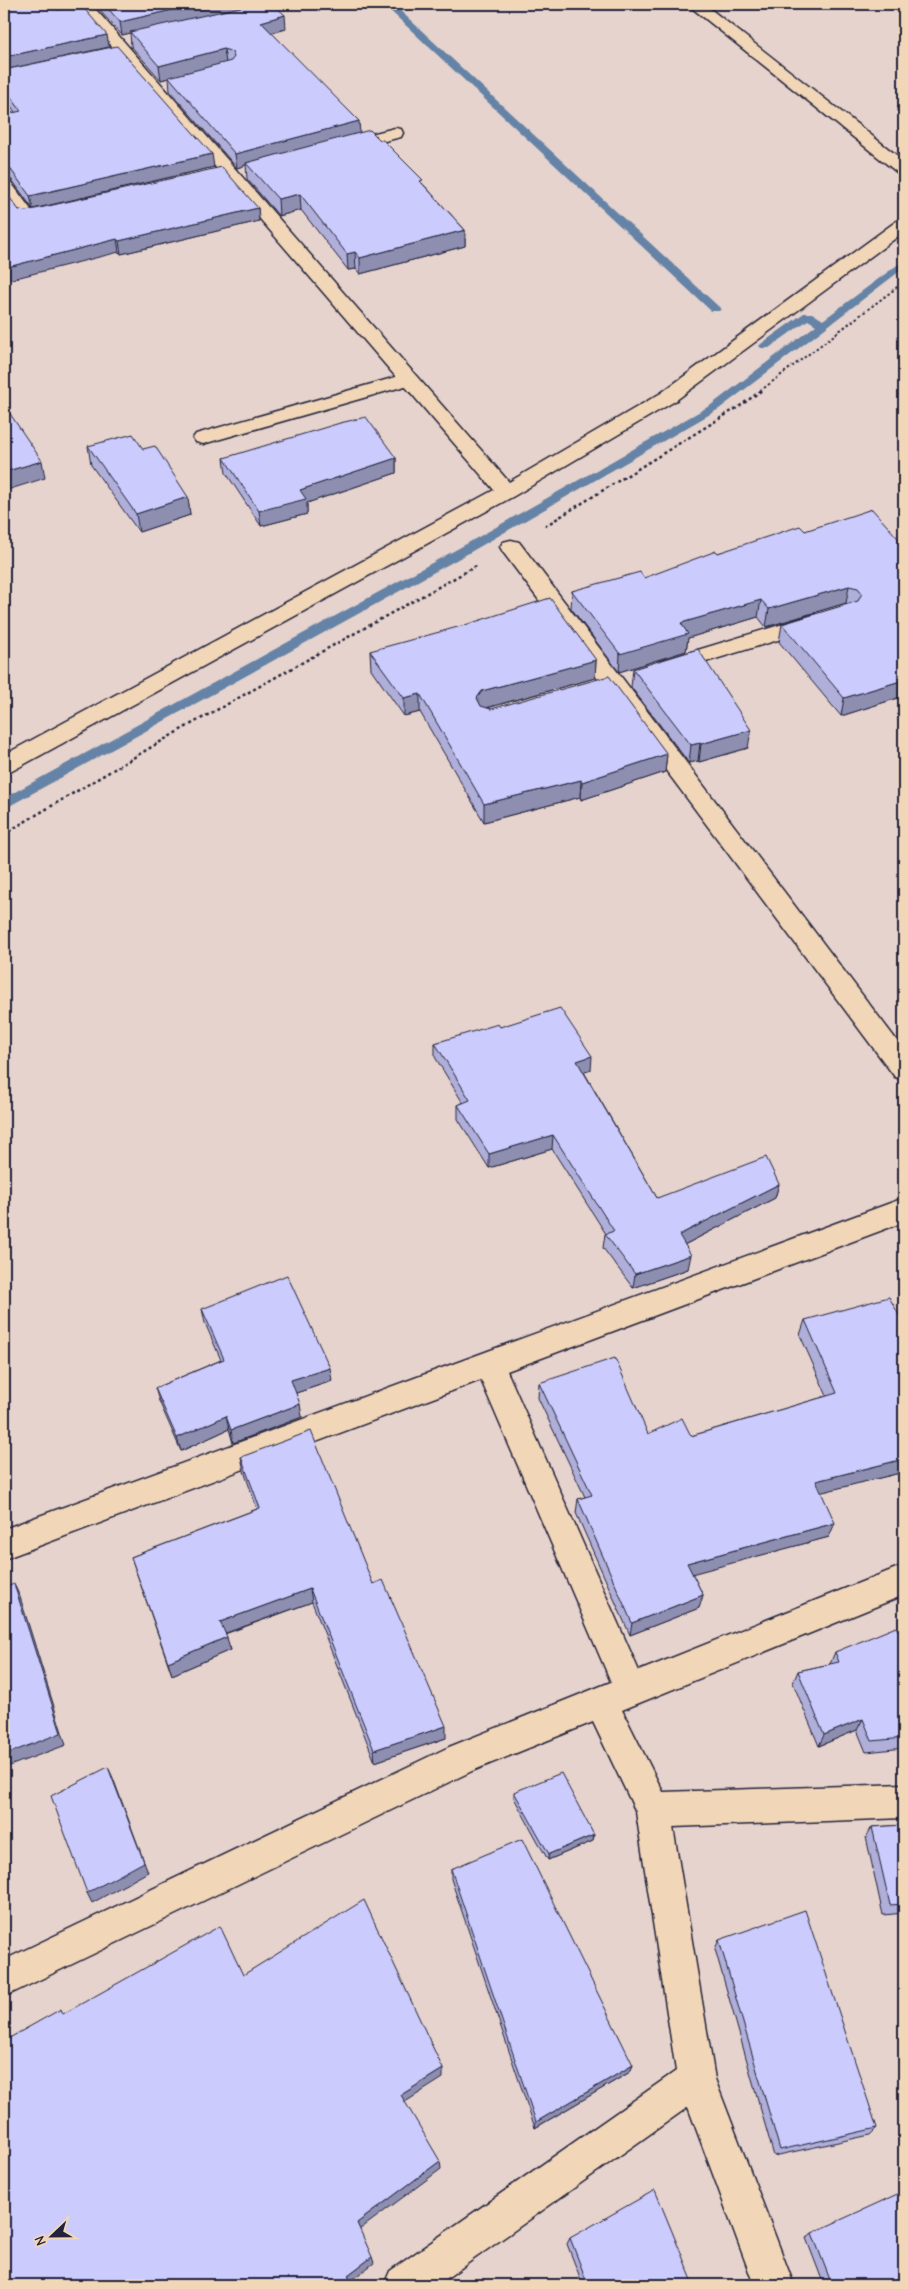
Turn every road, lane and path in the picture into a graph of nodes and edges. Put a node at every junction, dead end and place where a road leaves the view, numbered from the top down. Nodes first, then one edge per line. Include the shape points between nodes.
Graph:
1 (83, 4) edge
2 (695, 4) edge
3 (395, 133) dead end
4 (328, 151) edge
5 (904, 169) edge
6 (252, 171) edge
7 (230, 174) junction
8 (209, 176) edge
9 (4, 185) edge
10 (76, 206) edge
11 (904, 224) edge
12 (904, 282) edge
13 (409, 379) junction
14 (203, 438) dead end
15 (507, 492) junction
16 (511, 547) junction
17 (837, 614) edge
18 (622, 680) junction
19 (4, 766) edge
20 (4, 834) edge
21 (904, 1070) edge
22 (904, 1210) edge
23 (489, 1364) junction
24 (4, 1544) edge
25 (904, 1580) edge
26 (616, 1697) junction
27 (904, 1801) edge
28 (652, 1810) junction
29 (4, 1979) edge
30 (696, 2079) junction
31 (404, 2285) edge
32 (774, 2285) edge

1 - 7 street via 120,47 165,85
2 - 5 street
3 - 4 street
6 - 7 street
7 - 8 street
7 - 13 street
9 - 10 street via 28,217
11 - 15 street via 668,397
12 - 16 path via 740,406
13 - 14 street
13 - 15 street
15 - 19 street
16 - 18 street
16 - 20 path via 177,732
17 - 18 street
18 - 21 street
22 - 23 street
23 - 24 street
23 - 26 street
25 - 26 street
26 - 28 street
26 - 29 street via 461,1759
27 - 28 street
28 - 30 street
30 - 31 street
30 - 32 street

